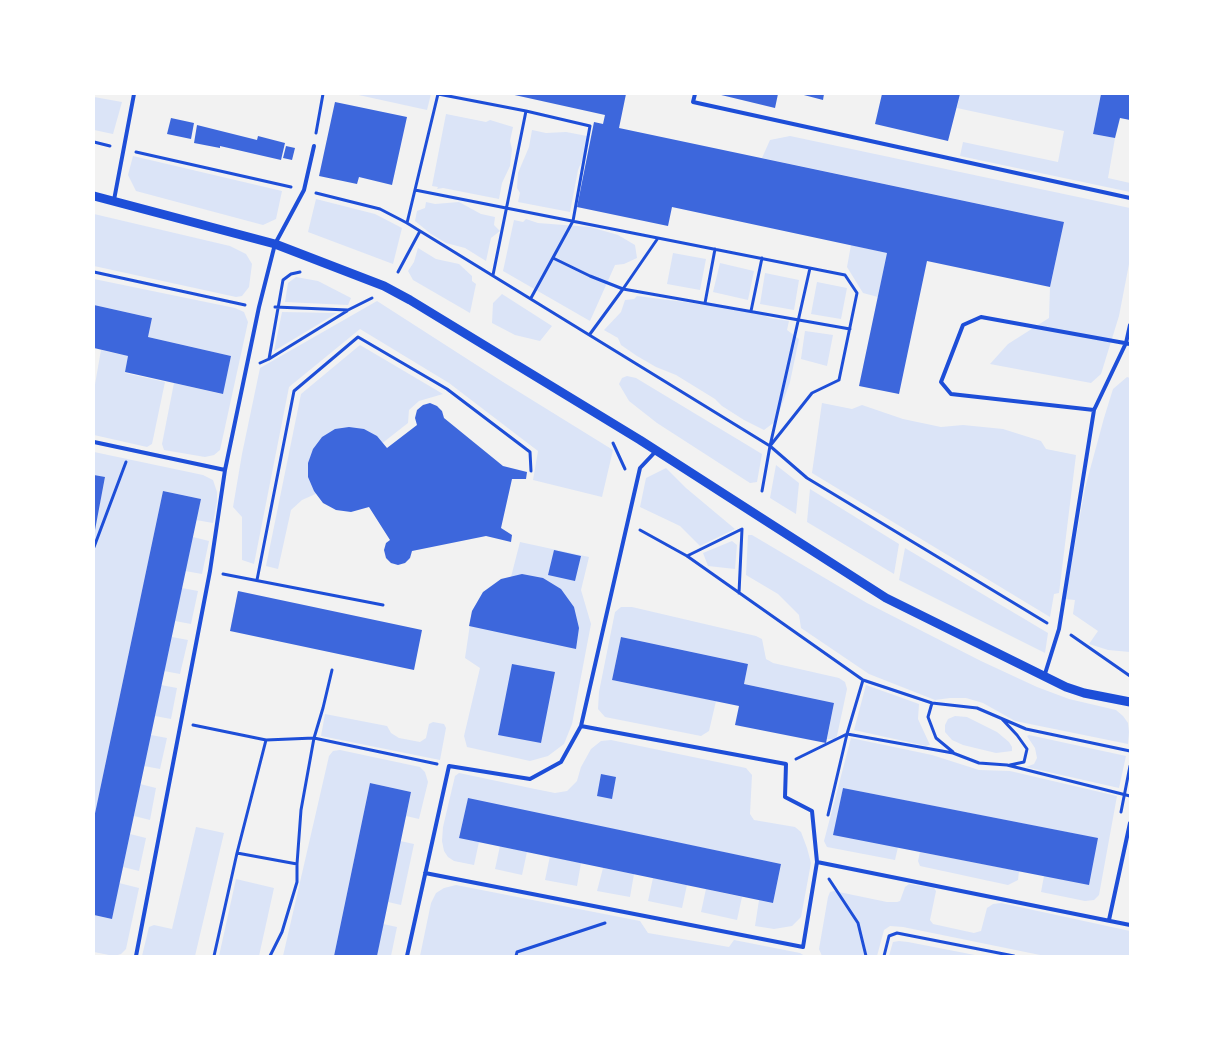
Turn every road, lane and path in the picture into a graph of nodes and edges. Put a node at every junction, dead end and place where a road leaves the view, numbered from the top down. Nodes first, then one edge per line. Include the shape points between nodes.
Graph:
1 (134, 94) edge
2 (323, 94) edge
3 (438, 94) edge
4 (695, 94) edge
5 (526, 111) junction
6 (94, 142) edge
7 (314, 146) joint
8 (123, 149) junction
9 (291, 187) dead end
10 (415, 190) junction
11 (314, 193) dead end
12 (94, 196) edge
13 (1130, 198) edge
14 (114, 200) junction
15 (507, 208) junction
16 (573, 221) junction
17 (407, 223) junction
18 (420, 231) junction
19 (658, 238) junction
20 (275, 244) junction
21 (715, 249) junction
22 (553, 258) junction
23 (762, 258) junction
24 (810, 268) junction
25 (94, 272) edge
26 (303, 272) dead end
27 (398, 272) dead end
28 (493, 275) junction
29 (623, 289) junction
30 (367, 293) dead end
31 (531, 298) junction
32 (704, 303) junction
33 (245, 305) dead end
34 (277, 306) junction
35 (348, 310) junction
36 (751, 311) junction
37 (799, 320) junction
38 (1130, 325) edge
39 (850, 328) junction
40 (590, 334) junction
41 (1128, 344) edge
42 (1094, 410) junction
43 (611, 439) dead end
44 (94, 442) edge
45 (770, 446) junction
46 (131, 450) junction
47 (657, 450) junction
48 (225, 470) junction
49 (531, 471) dead end
50 (625, 475) dead end
51 (762, 491) dead end
52 (628, 522) junction
53 (94, 547) edge
54 (687, 556) junction
55 (210, 571) junction
56 (257, 580) junction
57 (739, 593) junction
58 (383, 605) dead end
59 (1049, 625) dead end
60 (1067, 633) dead end
61 (332, 670) dead end
62 (1130, 676) edge
63 (1044, 677) junction
64 (863, 680) junction
65 (1130, 702) edge
66 (932, 703) junction
67 (1002, 718) junction
68 (181, 723) junction
69 (581, 726) junction
70 (848, 734) junction
71 (314, 738) junction
72 (266, 740) junction
73 (1130, 751) edge
74 (953, 753) junction
75 (786, 764) junction
76 (1007, 765) junction
77 (449, 766) junction
78 (1130, 766) edge
79 (1125, 794) junction
80 (1130, 796) edge
81 (827, 820) dead end
82 (1119, 821) dead end
83 (1130, 823) edge
84 (237, 853) junction
85 (817, 862) junction
86 (297, 864) junction
87 (425, 873) junction
88 (632, 914) junction
89 (1109, 920) junction
90 (1130, 925) edge
91 (136, 956) edge
92 (214, 956) edge
93 (270, 956) edge
94 (407, 956) edge
95 (516, 956) edge
96 (866, 956) edge
97 (884, 956) edge
98 (1014, 956) edge

1 - 8 lane
2 - 7 path
3 - 5 path
3 - 10 path
4 - 13 lane via 693,102
5 - 15 path
5 - 16 path via 590,126
6 - 8 path
7 - 20 lane via 304,190
8 - 9 path
8 - 14 lane
10 - 15 path
10 - 17 path
11 - 17 path via 380,209
12 - 14 street
14 - 20 street
15 - 16 path
15 - 28 path
16 - 19 path
16 - 22 path
17 - 18 path
18 - 27 path
18 - 28 path
19 - 21 path
19 - 29 path
20 - 47 street via 402,295
20 - 48 lane
21 - 23 path
21 - 32 path
22 - 29 path
22 - 31 path
23 - 24 path
23 - 36 path
24 - 37 path
24 - 39 path via 845,275 857,293
25 - 33 path
26 - 34 path via 291,274 283,280
28 - 31 path
29 - 32 path
29 - 40 path
30 - 35 path via 375,296
31 - 40 path
32 - 36 path
34 - 35 path
34 - 35 path via 269,359
36 - 37 path
37 - 39 path
37 - 45 path
38 - 41 lane
39 - 45 path via 839,380 812,393
40 - 45 path
41 - 42 lane
41 - 42 lane via 981,317 963,325 941,382 951,394
42 - 63 lane via 1059,629
43 - 50 path
44 - 46 lane
45 - 51 path
45 - 59 path via 806,478
46 - 48 lane
46 - 53 path
47 - 52 lane via 640,468
47 - 63 street via 886,598
48 - 55 lane
49 - 56 path via 530,452 515,440 447,389 358,337 294,391
52 - 54 path
52 - 69 lane
54 - 57 path
54 - 57 path via 742,529
55 - 56 path
55 - 68 lane
56 - 58 path
57 - 64 path
60 - 62 path
61 - 71 path
63 - 65 street via 1084,693
64 - 66 path
64 - 70 path
66 - 67 path via 977,708
66 - 74 path via 928,717 936,738
67 - 73 path via 1026,729
67 - 76 path via 1027,749 1024,762
68 - 72 path
68 - 91 lane
69 - 75 lane
69 - 77 lane via 561,762 530,779
70 - 74 path
70 - 75 path
70 - 81 path
71 - 72 path
71 - 77 path
71 - 86 path via 301,810
72 - 84 path
74 - 76 path via 979,763
75 - 85 lane via 785,797 812,811
76 - 79 path
77 - 87 lane
78 - 79 path
79 - 80 path
79 - 82 path
83 - 89 lane
84 - 86 path
84 - 92 path
85 - 88 lane via 803,947
85 - 89 lane
85 - 96 path via 858,924
86 - 93 path via 297,882 282,932
87 - 88 lane
87 - 94 lane
88 - 95 path via 517,952
89 - 90 lane
97 - 98 path via 889,936 897,933

